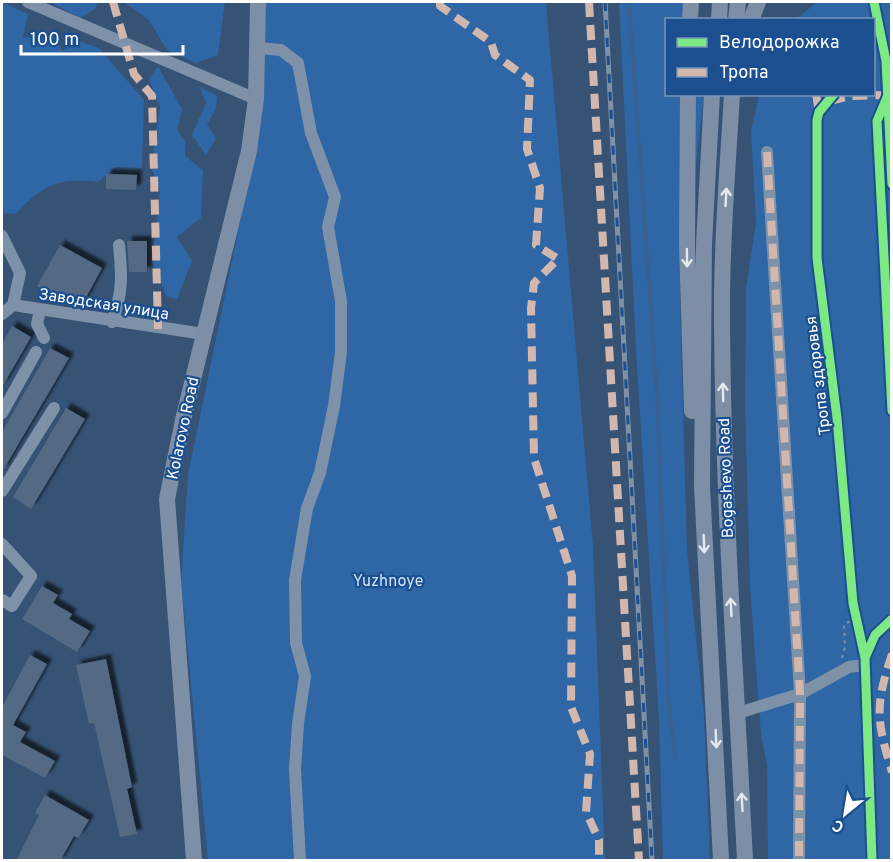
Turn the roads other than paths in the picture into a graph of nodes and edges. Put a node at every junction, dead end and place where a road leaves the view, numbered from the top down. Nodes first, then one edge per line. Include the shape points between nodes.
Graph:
1 (28, 2) edge
2 (258, 2) edge
3 (691, 2) edge
4 (720, 2) edge
5 (738, 2) edge
6 (758, 2) edge
7 (690, 18) edge
8 (719, 18) edge
9 (736, 18) edge
10 (752, 18) edge
11 (258, 48) junction
12 (688, 96) edge
13 (712, 96) edge
14 (733, 96) edge
15 (256, 99) junction
16 (767, 152) dead end
17 (2, 236) edge
18 (118, 245) dead end
19 (13, 305) junction
20 (40, 310) junction
21 (2, 314) edge
22 (112, 322) junction
23 (204, 334) junction
24 (44, 338) dead end
25 (36, 352) dead end
26 (54, 408) dead end
27 (2, 412) edge
28 (702, 486) junction
29 (2, 491) edge
30 (2, 544) edge
31 (2, 600) edge
32 (891, 620) edge
33 (865, 666) junction
34 (800, 693) junction
35 (738, 712) junction
36 (194, 861) edge
37 (300, 861) edge
38 (721, 861) edge
39 (745, 861) edge
40 (800, 861) edge
41 (872, 861) edge

1 - 15 street
2 - 11 main road, Kolarovo Road
3 - 7 main road
4 - 8 main road
5 - 9 main road
6 - 10 main road
11 - 15 main road, Kolarovo Road
11 - 37 street via 281,50 298,63 311,133 335,197 328,227 341,301 341,352 334,406 320,473 307,508 296,580 296,643 305,676 296,769
12 -> 28 main road via 690,394
13 - 28 main road, Bogashevo Road via 704,244
35 -> 14 main road, Bogashevo Road via 722,371 723,246
15 - 23 main road, Kolarovo Road via 249,151
16 - 34 street
17 - 19 street via 20,273
18 - 22 street via 123,280
19 - 20 street, Заводская улица
19 - 21 street
20 - 22 street, Заводская улица
20 - 24 street via 37,324
22 - 23 street, Заводская улица
23 - 36 main road, Kolarovo Road via 167,499
25 - 27 street
26 - 29 street
28 -> 38 main road, Bogashevo Road
30 - 31 street via 31,576 12,606
32 - 33 street via 869,644
33 - 34 street via 849,667
33 - 41 street
34 - 35 street
34 - 40 street
39 -> 35 main road, Bogashevo Road

